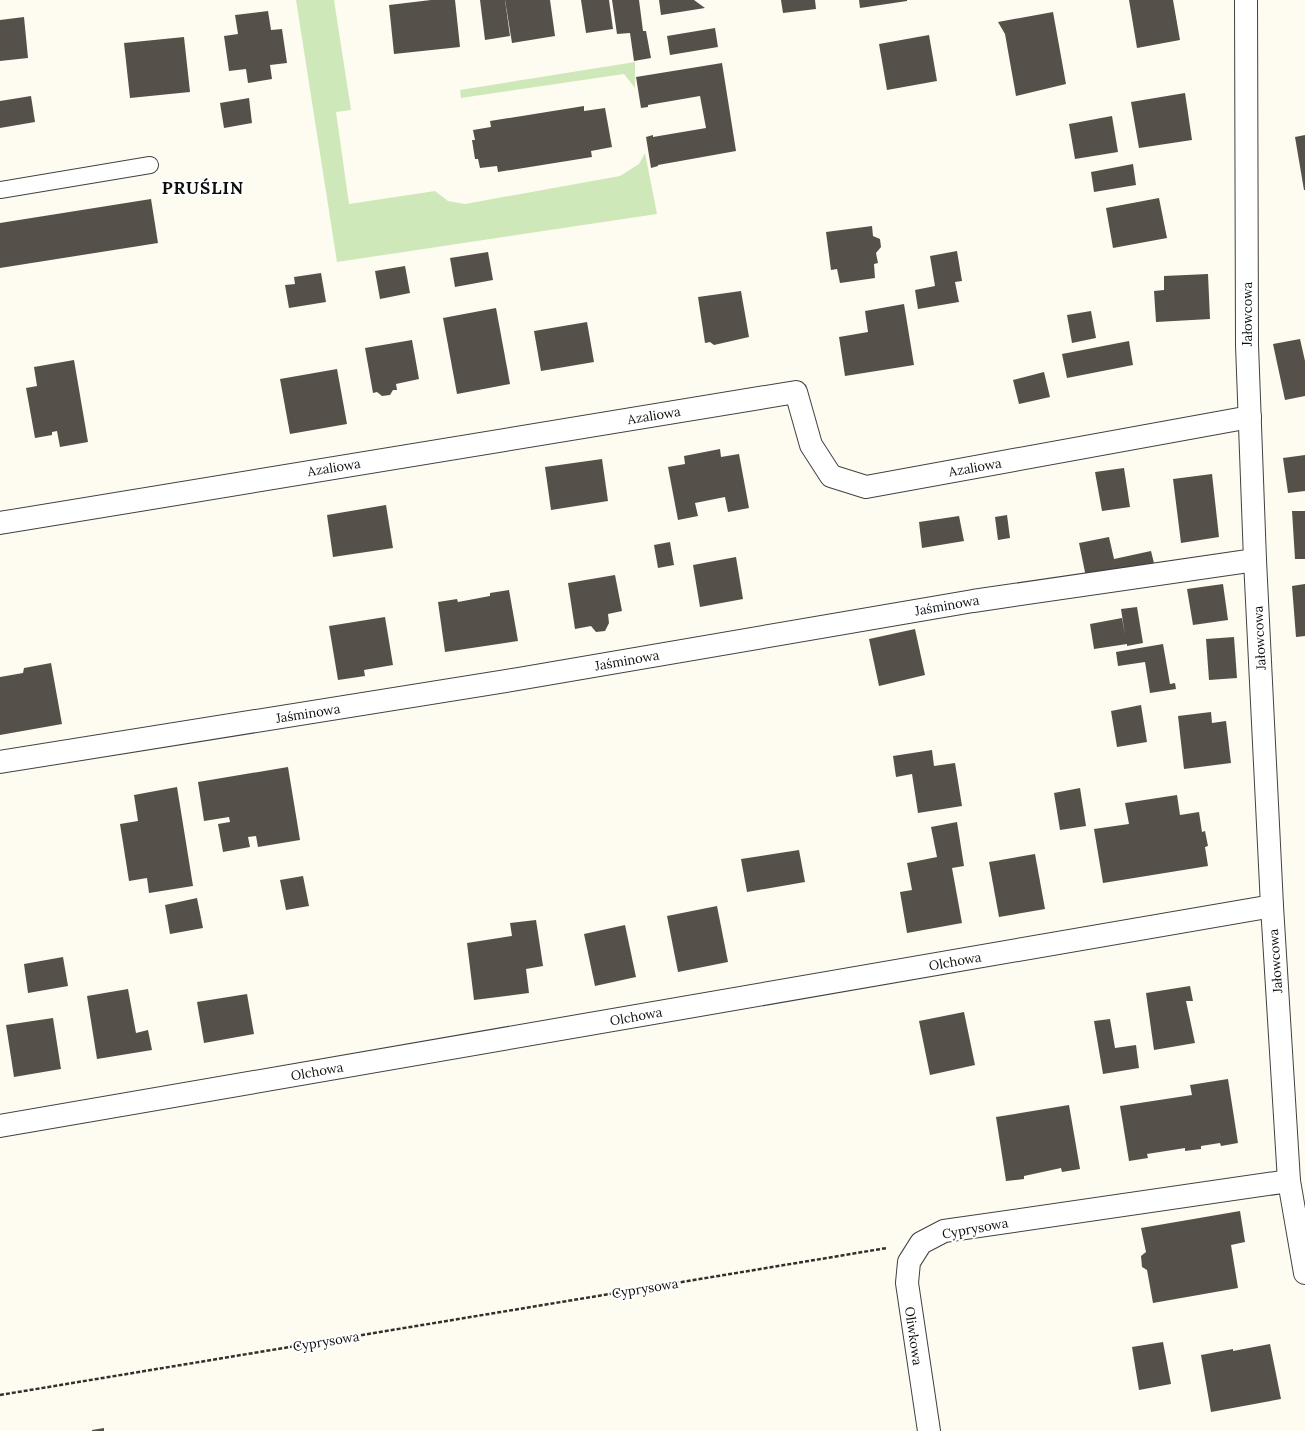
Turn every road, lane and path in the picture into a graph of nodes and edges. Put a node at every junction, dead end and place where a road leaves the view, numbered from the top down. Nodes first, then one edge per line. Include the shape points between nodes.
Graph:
1 (1246, 0) edge
2 (150, 164) dead end
3 (0, 190) edge
4 (1250, 417) junction
5 (0, 523) edge
6 (1255, 560) junction
7 (0, 762) edge
8 (1272, 906) junction
9 (0, 1126) edge
10 (1289, 1181) junction
11 (921, 1243) junction
12 (1305, 1273) edge
13 (0, 1395) edge
14 (929, 1431) edge

1 - 4 street, Jałowcowa via 1247,346
2 - 3 lane
4 - 5 street, Azaliowa via 866,487 831,476 811,445 796,392
4 - 6 street, Jałowcowa
6 - 7 street, Jaśminowa via 973,601 510,681
6 - 8 street, Jałowcowa
8 - 9 street, Olchowa
8 - 10 street, Jałowcowa
10 - 11 street, Cyprysowa via 944,1231
10 - 12 street, Jałowcowa
11 - 13 path, Cyprysowa
11 - 14 street, Oliwkowa via 909,1262 907,1283

